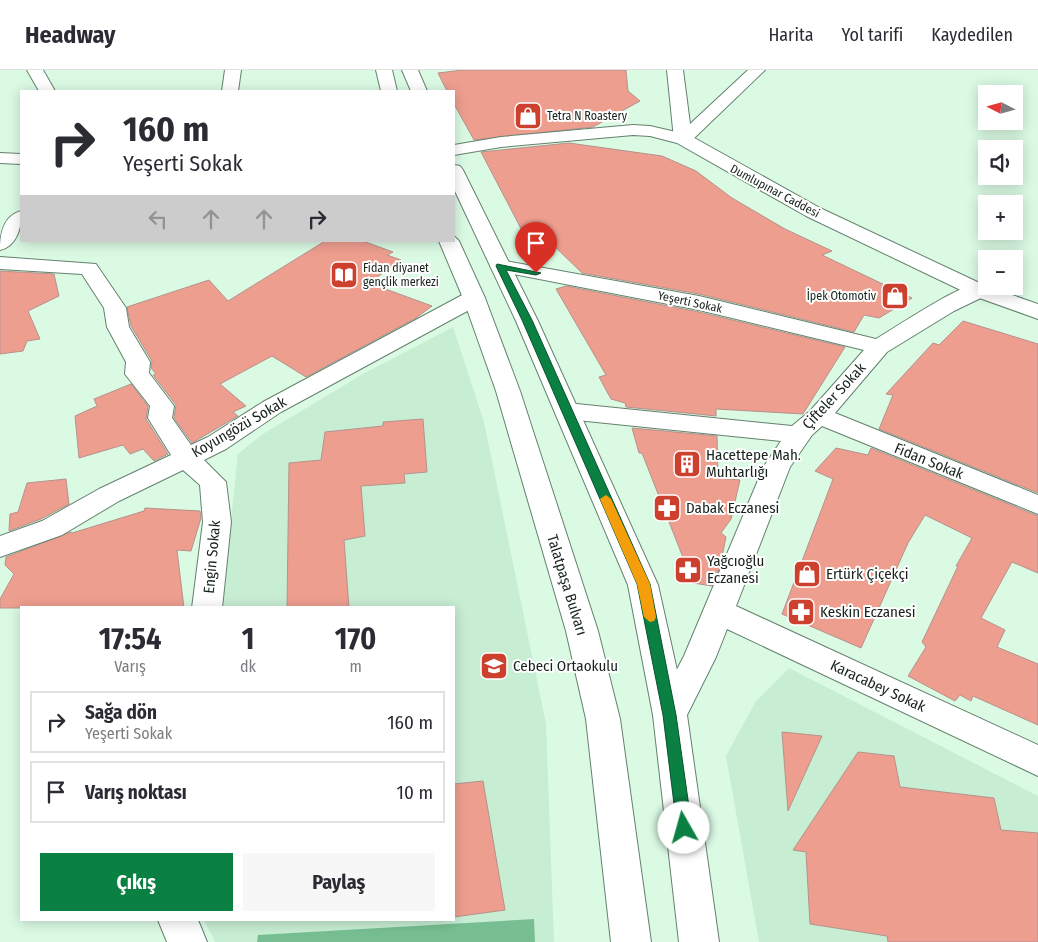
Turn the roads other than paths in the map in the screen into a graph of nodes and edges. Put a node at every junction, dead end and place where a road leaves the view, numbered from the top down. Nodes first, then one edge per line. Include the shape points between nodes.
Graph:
1 (35, 70) edge
2 (233, 70) edge
3 (384, 70) edge
4 (410, 70) edge
5 (675, 70) edge
6 (757, 70) edge
7 (46, 90) edge
8 (230, 90) edge
9 (390, 90) edge
10 (419, 90) edge
11 (683, 139) junction
12 (501, 142) junction
13 (0, 144) edge
14 (20, 146) edge
15 (455, 150) edge
16 (0, 158) edge
17 (20, 160) edge
18 (455, 162) edge
19 (455, 172) edge
20 (20, 218) edge
21 (449, 242) edge
22 (0, 244) edge
23 (0, 263) edge
24 (500, 266) junction
25 (978, 290) edge
26 (978, 290) edge
27 (992, 295) edge
28 (474, 298) junction
29 (1038, 312) edge
30 (879, 347) junction
31 (567, 411) junction
32 (819, 416) junction
33 (799, 434) junction
34 (186, 458) junction
35 (1038, 505) edge
36 (0, 547) edge
37 (207, 606) edge
38 (719, 612) junction
39 (670, 715) junction
40 (1038, 761) edge
41 (178, 921) edge
42 (187, 942) edge
43 (631, 942) edge
44 (699, 942) edge

1 - 7 street
2 - 8 street
3 - 9 street
4 - 10 street
5 - 11 street
6 - 11 street
11 - 12 street, Dumlupınar Caddesi via 633,130
11 - 25 street, Dumlupınar Caddesi via 813,212
12 - 15 street, Dumlupınar Caddesi
12 - 18 street, Dumlupınar Caddesi via 473,151
13 - 14 street
16 - 17 street
19 - 24 street
20 - 22 street
21 - 28 street, Talatpaşa Bulvarı
23 - 34 street, Engin Sokak via 89,268 115,308 118,327 138,362 137,374 162,406 160,418
24 - 30 street, Yeşerti Sokak via 700,303
24 - 31 street
26 - 30 street, Çifteler Sokak
27 - 29 street, Dumlupınar Caddesi
28 - 34 street, Koyungözü Sokak via 272,407 217,443
28 - 43 street, Talatpaşa Bulvarı via 511,400 582,631 599,699
30 - 32 street, Çifteler Sokak
31 - 33 street
31 - 39 street via 643,584
32 - 33 street, Çifteler Sokak
32 - 35 street, Fidan Sokak
33 - 38 street, Çifteler Sokak via 777,466
34 - 36 street, Koyungözü Sokak via 109,495 52,528
34 - 37 street, Engin Sokak via 213,482 217,522
38 - 39 street, Çifteler Sokak
38 - 40 street, Karacabey Sokak
39 - 44 street
41 - 42 street

